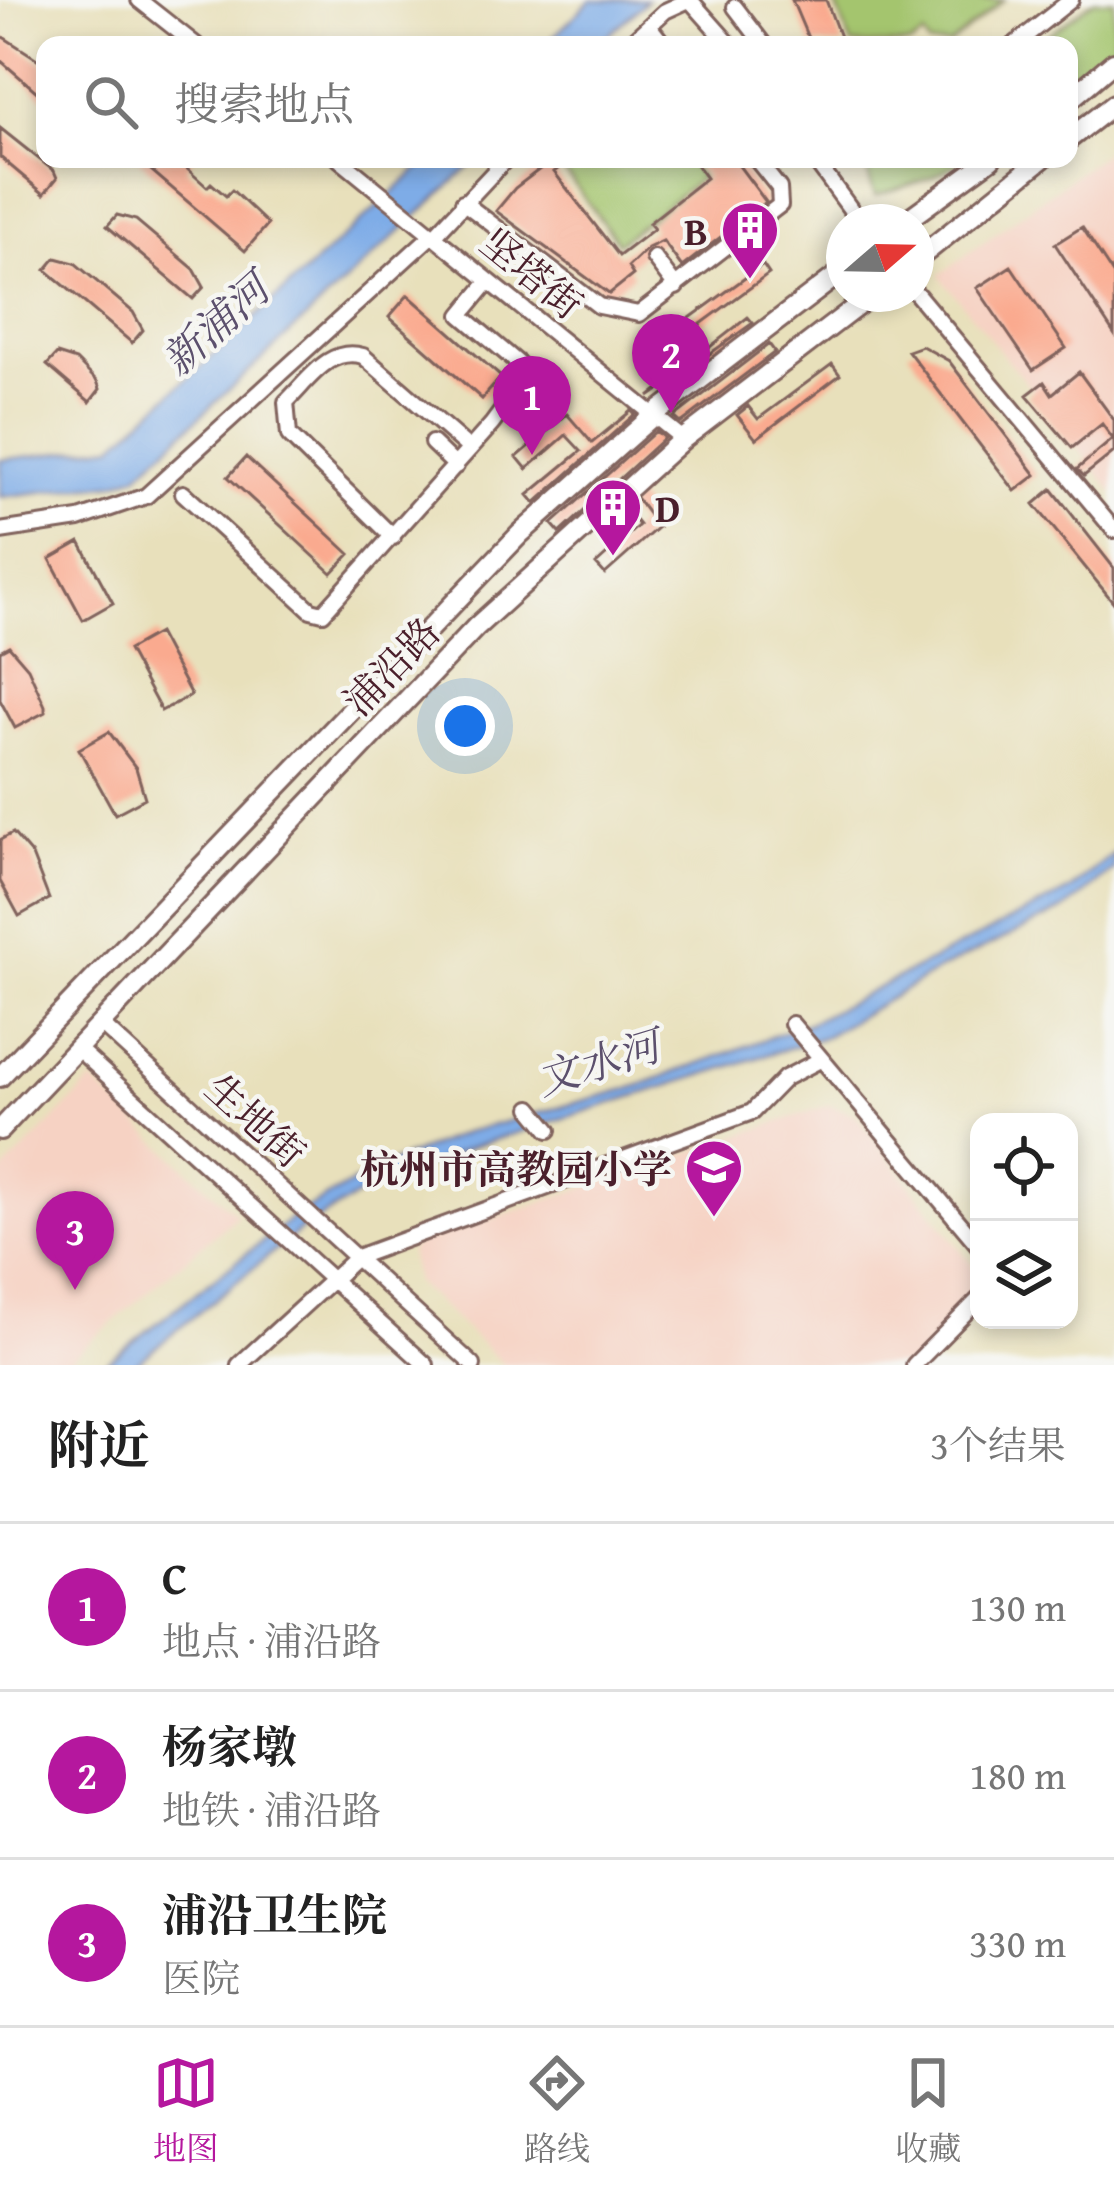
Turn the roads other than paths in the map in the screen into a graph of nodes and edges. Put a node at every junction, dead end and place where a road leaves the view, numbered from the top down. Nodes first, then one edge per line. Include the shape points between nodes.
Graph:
1 (140, 0) edge
2 (689, 0) edge
3 (1072, 0) edge
4 (738, 4) edge
5 (713, 25) junction
6 (649, 26) junction
7 (185, 36) edge
8 (638, 36) edge
9 (657, 36) edge
10 (722, 36) edge
11 (758, 36) edge
12 (1026, 36) edge
13 (1114, 62) edge
14 (1078, 92) edge
15 (1114, 104) edge
16 (1078, 132) edge
17 (350, 168) edge
18 (497, 168) edge
19 (763, 168) edge
20 (821, 168) edge
21 (979, 168) edge
22 (1031, 168) edge
23 (463, 202) junction
24 (847, 204) edge
25 (929, 204) edge
26 (433, 236) junction
27 (934, 246) edge
28 (654, 258) dead end
29 (489, 280) junction
30 (826, 284) edge
31 (676, 287) junction
32 (850, 312) edge
33 (932, 312) edge
34 (655, 414) junction
35 (683, 440) junction
36 (432, 443) dead end
37 (470, 449) junction
38 (456, 466) junction
39 (183, 493) dead end
40 (1114, 530) edge
41 (0, 531) edge
42 (393, 537) junction
43 (100, 1023) junction
44 (792, 1024) dead end
45 (77, 1048) junction
46 (814, 1055) junction
47 (0, 1077) edge
48 (531, 1108) dead end
49 (0, 1130) edge
50 (549, 1130) dead end
51 (970, 1236) edge
52 (357, 1257) junction
53 (330, 1277) junction
54 (970, 1308) edge
55 (239, 1365) edge
56 (427, 1365) edge
57 (473, 1365) edge
58 (914, 1365) edge

1 - 7 street
2 - 5 street
2 - 6 street
3 - 12 street
4 - 5 street
4 - 11 street
5 - 10 street
6 - 8 street
6 - 9 street
13 - 14 main road
15 - 16 main road
17 - 26 street, 坚塔街
18 - 23 street
19 - 31 street via 779,188 780,205
20 - 24 street
21 - 25 main road
22 - 27 main road
23 - 26 street
23 - 31 street via 599,306 639,314
26 - 29 street, 坚塔街
26 - 41 street via 146,496 80,519
28 - 31 street
29 - 34 street, 坚塔街
29 - 37 street via 461,315 526,378
30 - 34 main road, 浦沿路
32 - 35 main road, 浦沿路
33 - 40 street
34 - 35 street, 坚塔街
34 - 47 main road, 浦沿路 via 410,645
35 - 43 main road, 浦沿路 via 396,706
36 - 38 street
37 - 38 street
37 - 42 street via 363,356 347,351 286,402 289,434
38 - 42 street
39 - 42 street via 323,613
43 - 45 main road, 浦沿路
43 - 52 street, 生地街
44 - 46 street
45 - 49 main road, 浦沿路
45 - 53 street, 生地街
46 - 51 street
46 - 52 street via 752,1112
48 - 50 street
52 - 53 street
52 - 57 street, 生地街
53 - 55 street
53 - 56 street, 生地街
54 - 58 street

